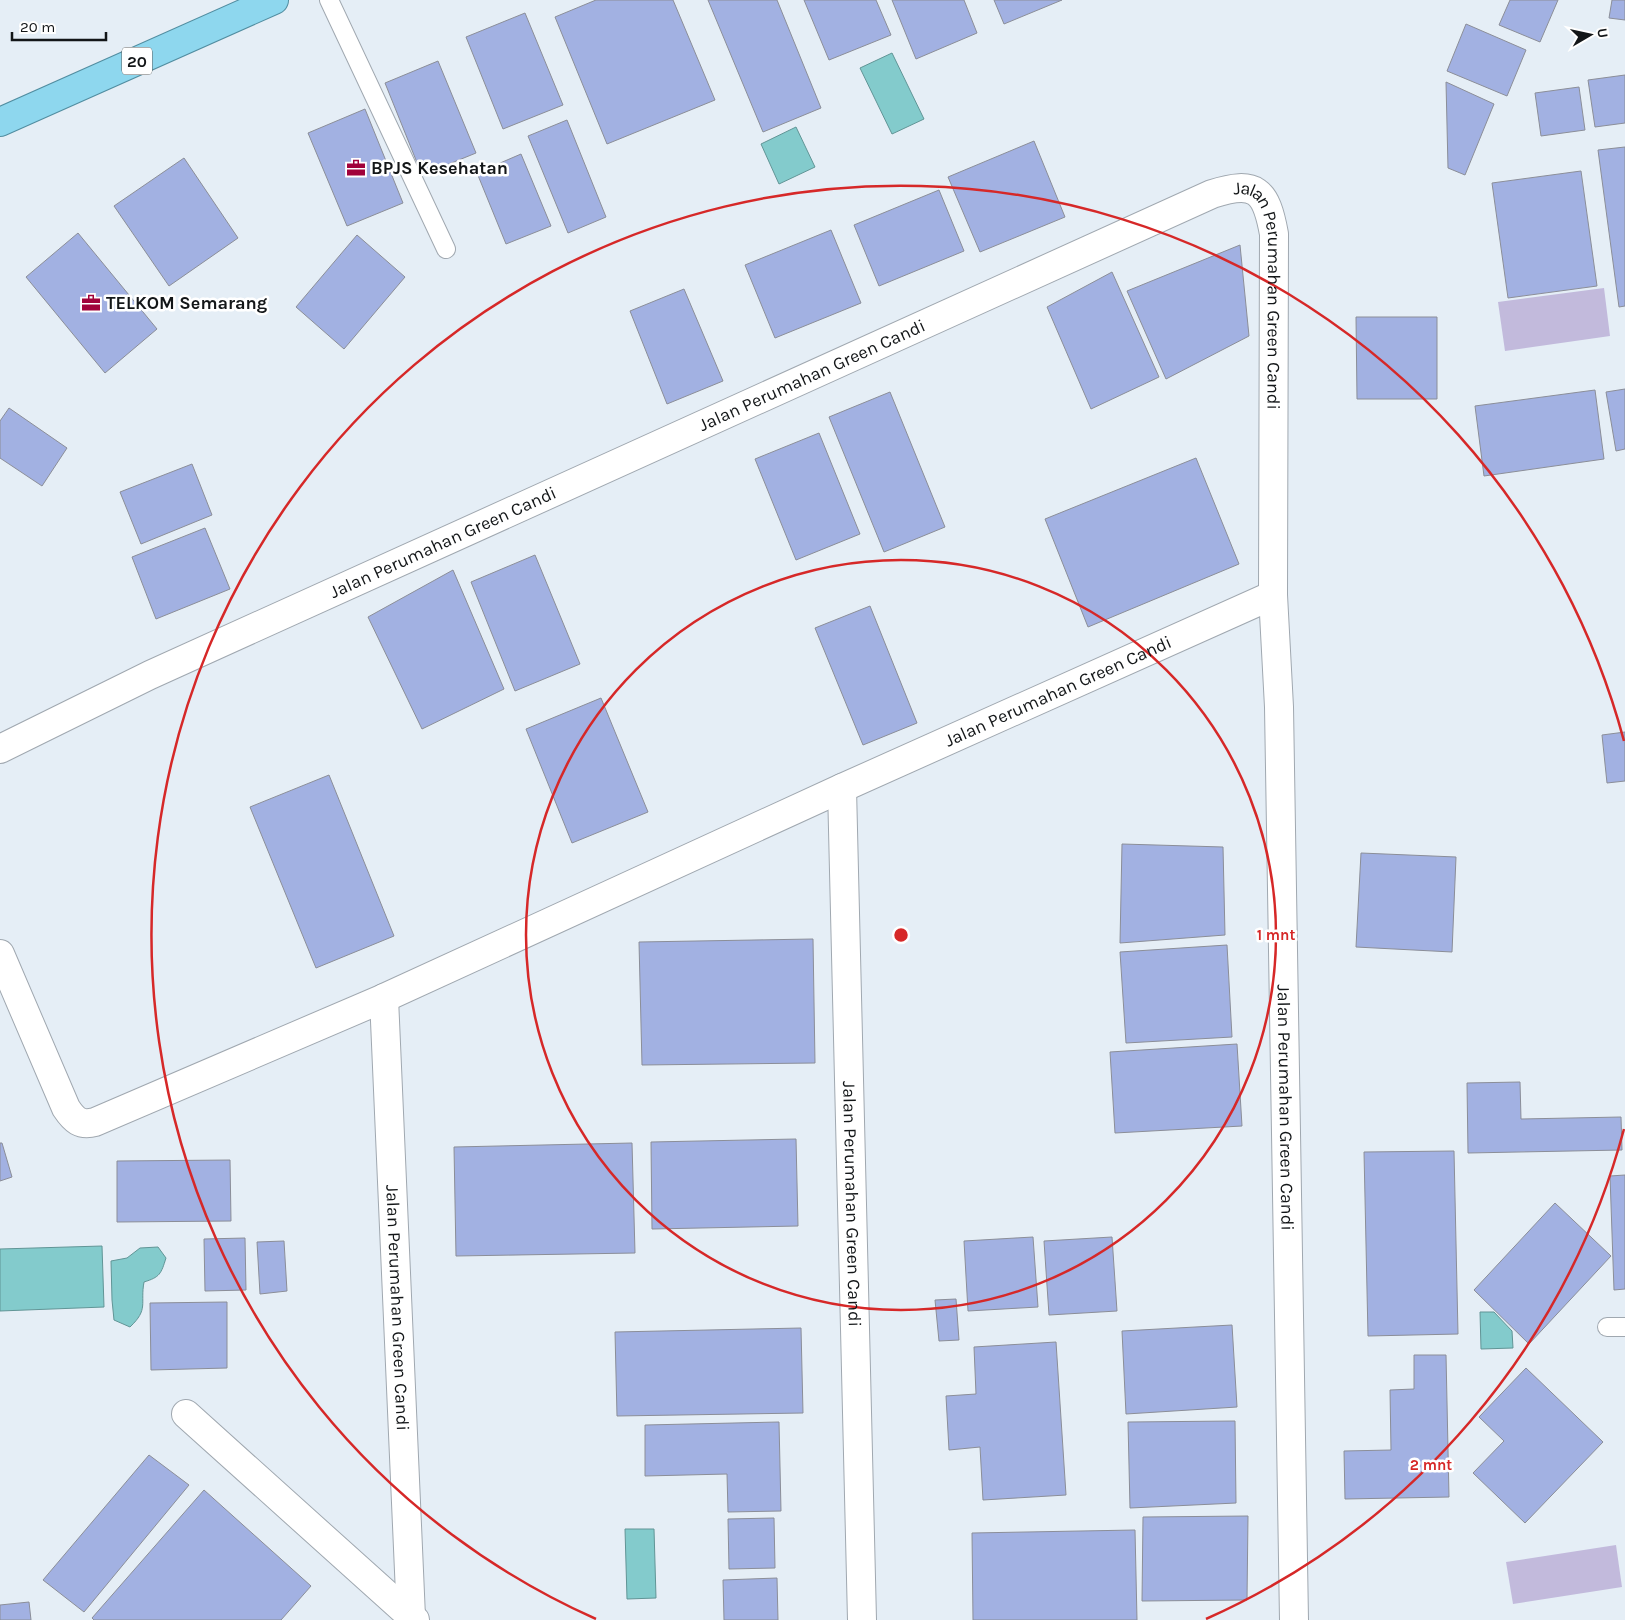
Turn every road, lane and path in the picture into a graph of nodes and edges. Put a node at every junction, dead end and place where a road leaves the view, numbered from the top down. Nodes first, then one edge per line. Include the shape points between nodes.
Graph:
1 (274, 0) edge
2 (329, 0) edge
3 (0, 122) edge
4 (446, 249) dead end
5 (1273, 595) junction
6 (0, 749) edge
7 (842, 788) junction
8 (0, 954) edge
9 (384, 998) junction
10 (186, 1414) dead end
11 (413, 1619) edge
12 (862, 1620) edge
13 (1294, 1620) edge

1 - 3 highway, 20
2 - 4 lane
5 - 6 street, Jalan Perumahan Green Candi via 1274,234 1268,208 1262,198 1247,187 1236,187 1212,194 159,670
5 - 7 street, Jalan Perumahan Green Candi
5 - 13 street, Jalan Perumahan Green Candi via 1279,707
7 - 9 street, Jalan Perumahan Green Candi
7 - 12 street, Jalan Perumahan Green Candi
8 - 9 street, Jalan Perumahan Green Candi via 60,1097 73,1118 81,1124 102,1120
9 - 11 street, Jalan Perumahan Green Candi
10 - 11 street, Jalan Perumahan Green Candi

